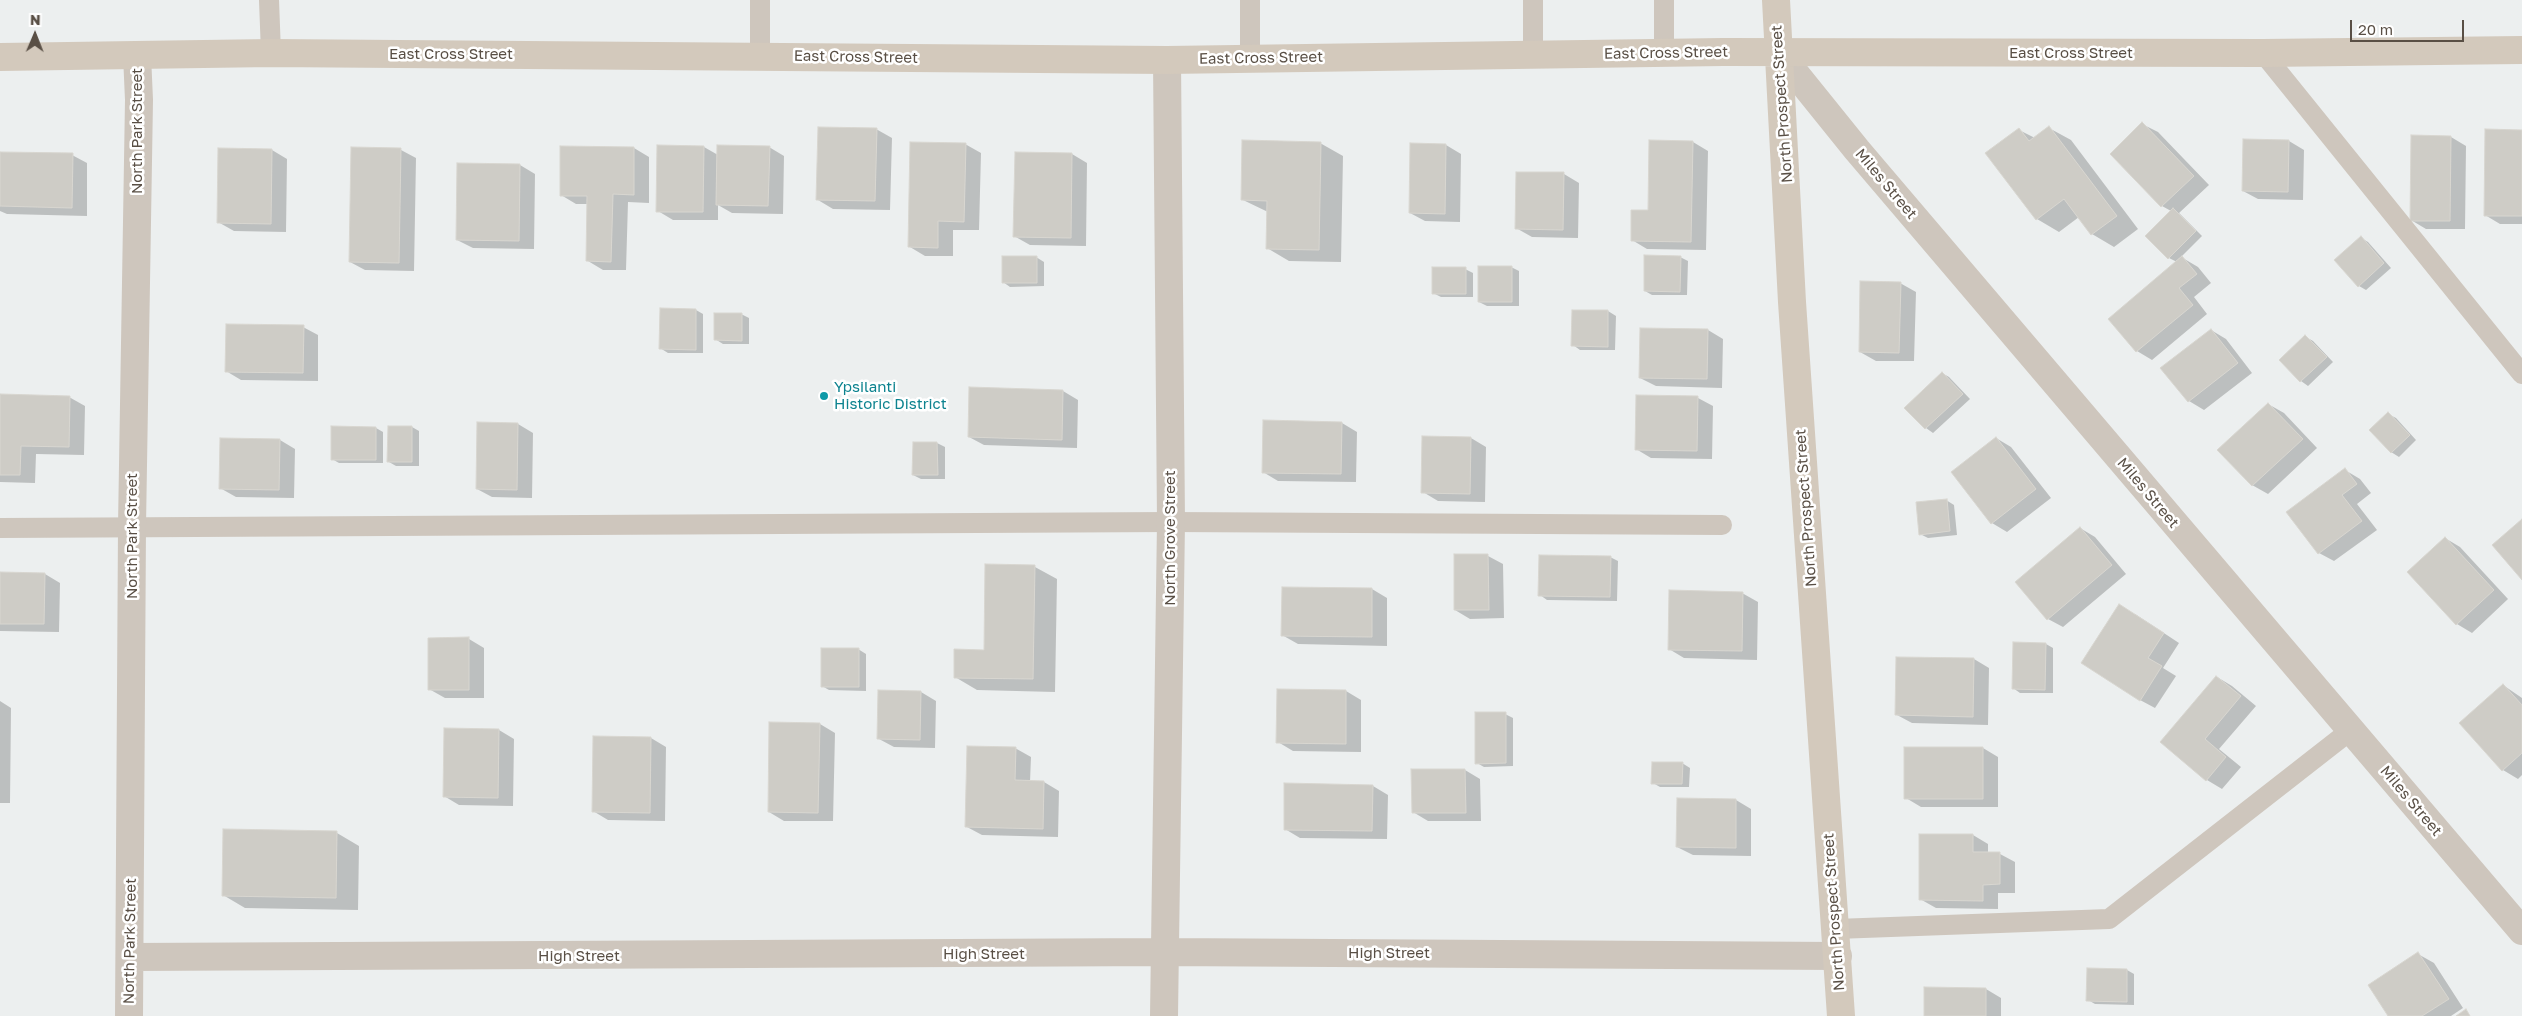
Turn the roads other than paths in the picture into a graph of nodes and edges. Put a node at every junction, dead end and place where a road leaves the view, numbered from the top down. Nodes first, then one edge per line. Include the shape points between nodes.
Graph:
1 (269, 0) edge
2 (760, 0) edge
3 (1250, 0) edge
4 (1533, 0) edge
5 (1664, 0) edge
6 (1776, 0) edge
7 (2522, 50) edge
8 (1778, 52) junction
9 (271, 53) junction
10 (1664, 53) junction
11 (2263, 53) junction
12 (1533, 54) junction
13 (137, 55) junction
14 (760, 56) junction
15 (0, 57) edge
16 (1250, 59) junction
17 (1167, 60) junction
18 (2522, 374) edge
19 (1170, 522) junction
20 (1722, 525) dead end
21 (132, 526) junction
22 (0, 528) edge
23 (2351, 730) junction
24 (1836, 929) junction
25 (2522, 931) edge
26 (1164, 952) junction
27 (1838, 956) junction
28 (131, 957) junction
29 (129, 1016) edge
30 (1164, 1016) edge
31 (1841, 1016) edge

1 - 9 lane
2 - 14 lane
3 - 16 lane
4 - 12 lane
5 - 10 lane
6 - 8 street, North Prospect Street
7 - 11 street, East Cross Street
8 - 10 street, East Cross Street
8 - 11 street, East Cross Street
8 - 23 street, Miles Street via 1856,150
8 - 24 street, North Prospect Street
9 - 13 street, East Cross Street
9 - 14 street, East Cross Street
10 - 12 street, East Cross Street
11 - 18 lane
12 - 16 street, East Cross Street
13 - 15 street, East Cross Street
13 - 21 street, North Park Street
14 - 17 street, East Cross Street
16 - 17 street, East Cross Street
17 - 19 street, North Grove Street
19 - 20 lane
19 - 21 lane
19 - 26 street, North Grove Street
21 - 22 lane
21 - 28 street, North Park Street
23 - 24 lane via 2108,918
23 - 25 street, Miles Street
24 - 27 street, North Prospect Street
26 - 27 street, High Street
26 - 28 street, High Street
26 - 30 street, North Grove Street
27 - 31 street, North Prospect Street
28 - 29 street, North Park Street

